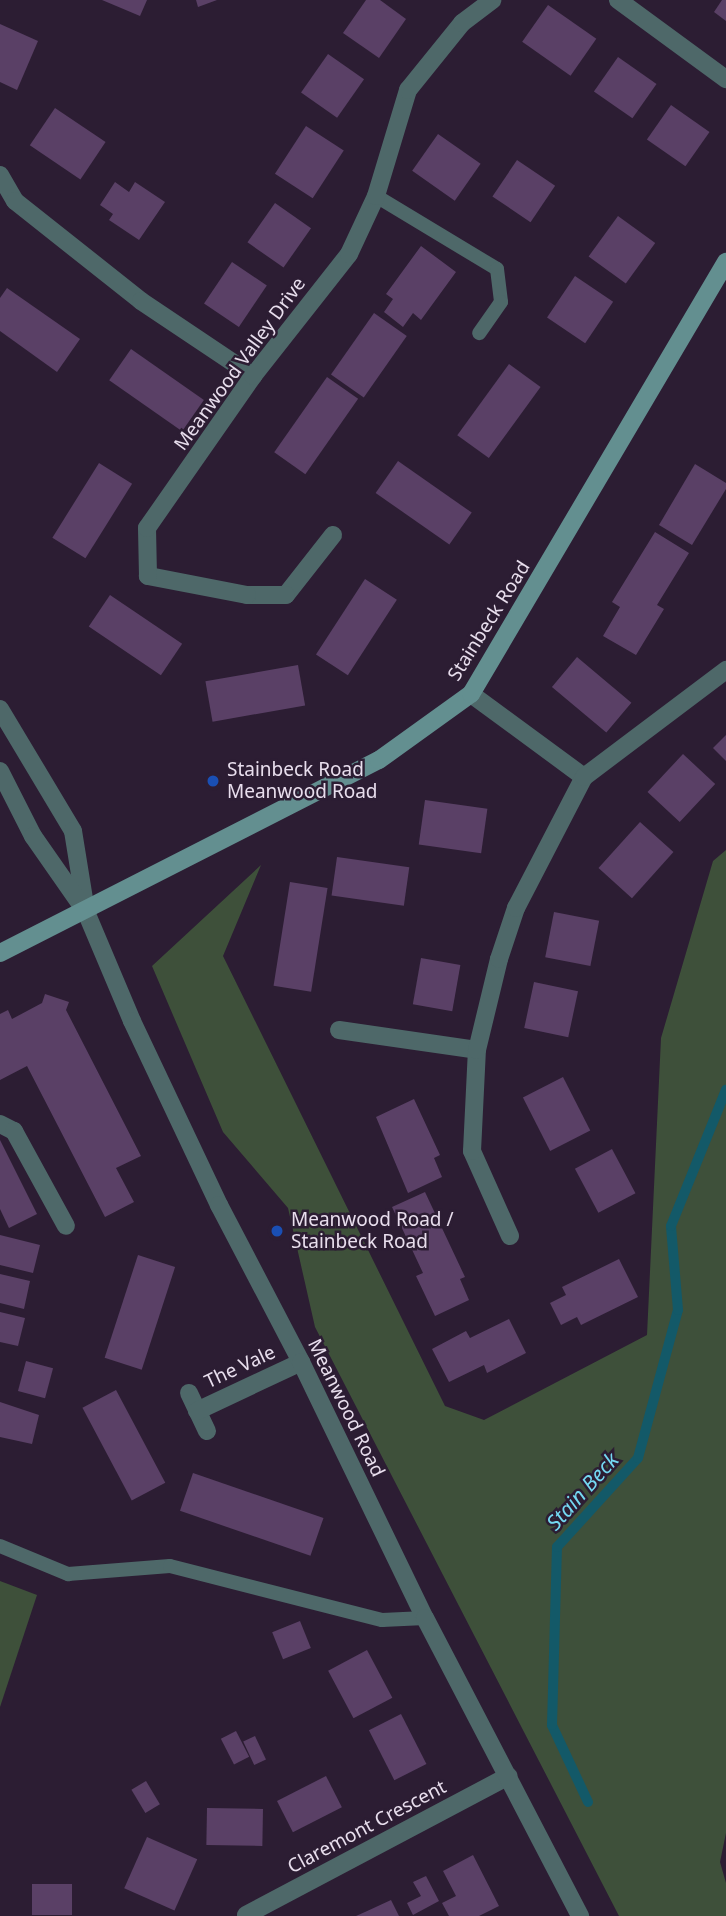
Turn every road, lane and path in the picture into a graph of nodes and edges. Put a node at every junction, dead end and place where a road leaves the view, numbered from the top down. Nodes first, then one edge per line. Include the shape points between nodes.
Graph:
1 (492, 0) edge
2 (618, 0) edge
3 (726, 79) edge
4 (0, 175) edge
5 (376, 196) junction
6 (726, 262) edge
7 (479, 333) dead end
8 (253, 376) junction
9 (332, 536) dead end
10 (726, 670) edge
11 (471, 694) junction
12 (0, 709) edge
13 (0, 771) edge
14 (584, 777) junction
15 (86, 912) junction
16 (0, 953) edge
17 (339, 1030) dead end
18 (477, 1050) junction
19 (0, 1124) edge
20 (66, 1226) dead end
21 (510, 1236) dead end
22 (301, 1362) junction
23 (189, 1393) dead end
24 (197, 1411) junction
25 (207, 1431) dead end
26 (0, 1546) edge
27 (425, 1618) junction
28 (508, 1776) junction
29 (246, 1915) edge
30 (580, 1916) edge

1 - 5 street, Meanwood Valley Drive via 462,23 408,90
2 - 3 street
4 - 8 street via 15,201 141,301
5 - 7 lane via 497,269 500,302
5 - 8 street, Meanwood Valley Drive via 349,254
6 - 11 main road, Stainbeck Road
8 - 9 street, Meanwood Valley Drive via 147,528 148,576 247,595 286,595
10 - 14 street
11 - 14 street
11 - 15 main road, Stainbeck Road via 379,760
12 - 15 street, Meanwood Road via 73,831
13 - 15 street, Meanwood Road via 33,836
14 - 18 street via 516,908
15 - 16 main road, Stainbeck Road
15 - 22 street, Meanwood Road via 191,1148
17 - 18 street
18 - 21 street via 472,1151
19 - 20 street via 13,1131
22 - 24 street, The Vale
22 - 27 street, Meanwood Road
23 - 24 street, The Vale
24 - 25 street, The Vale
26 - 27 lane via 68,1574 170,1566 383,1620
27 - 28 street, Meanwood Road
28 - 29 street, Claremont Crescent
28 - 30 street, Meanwood Road

